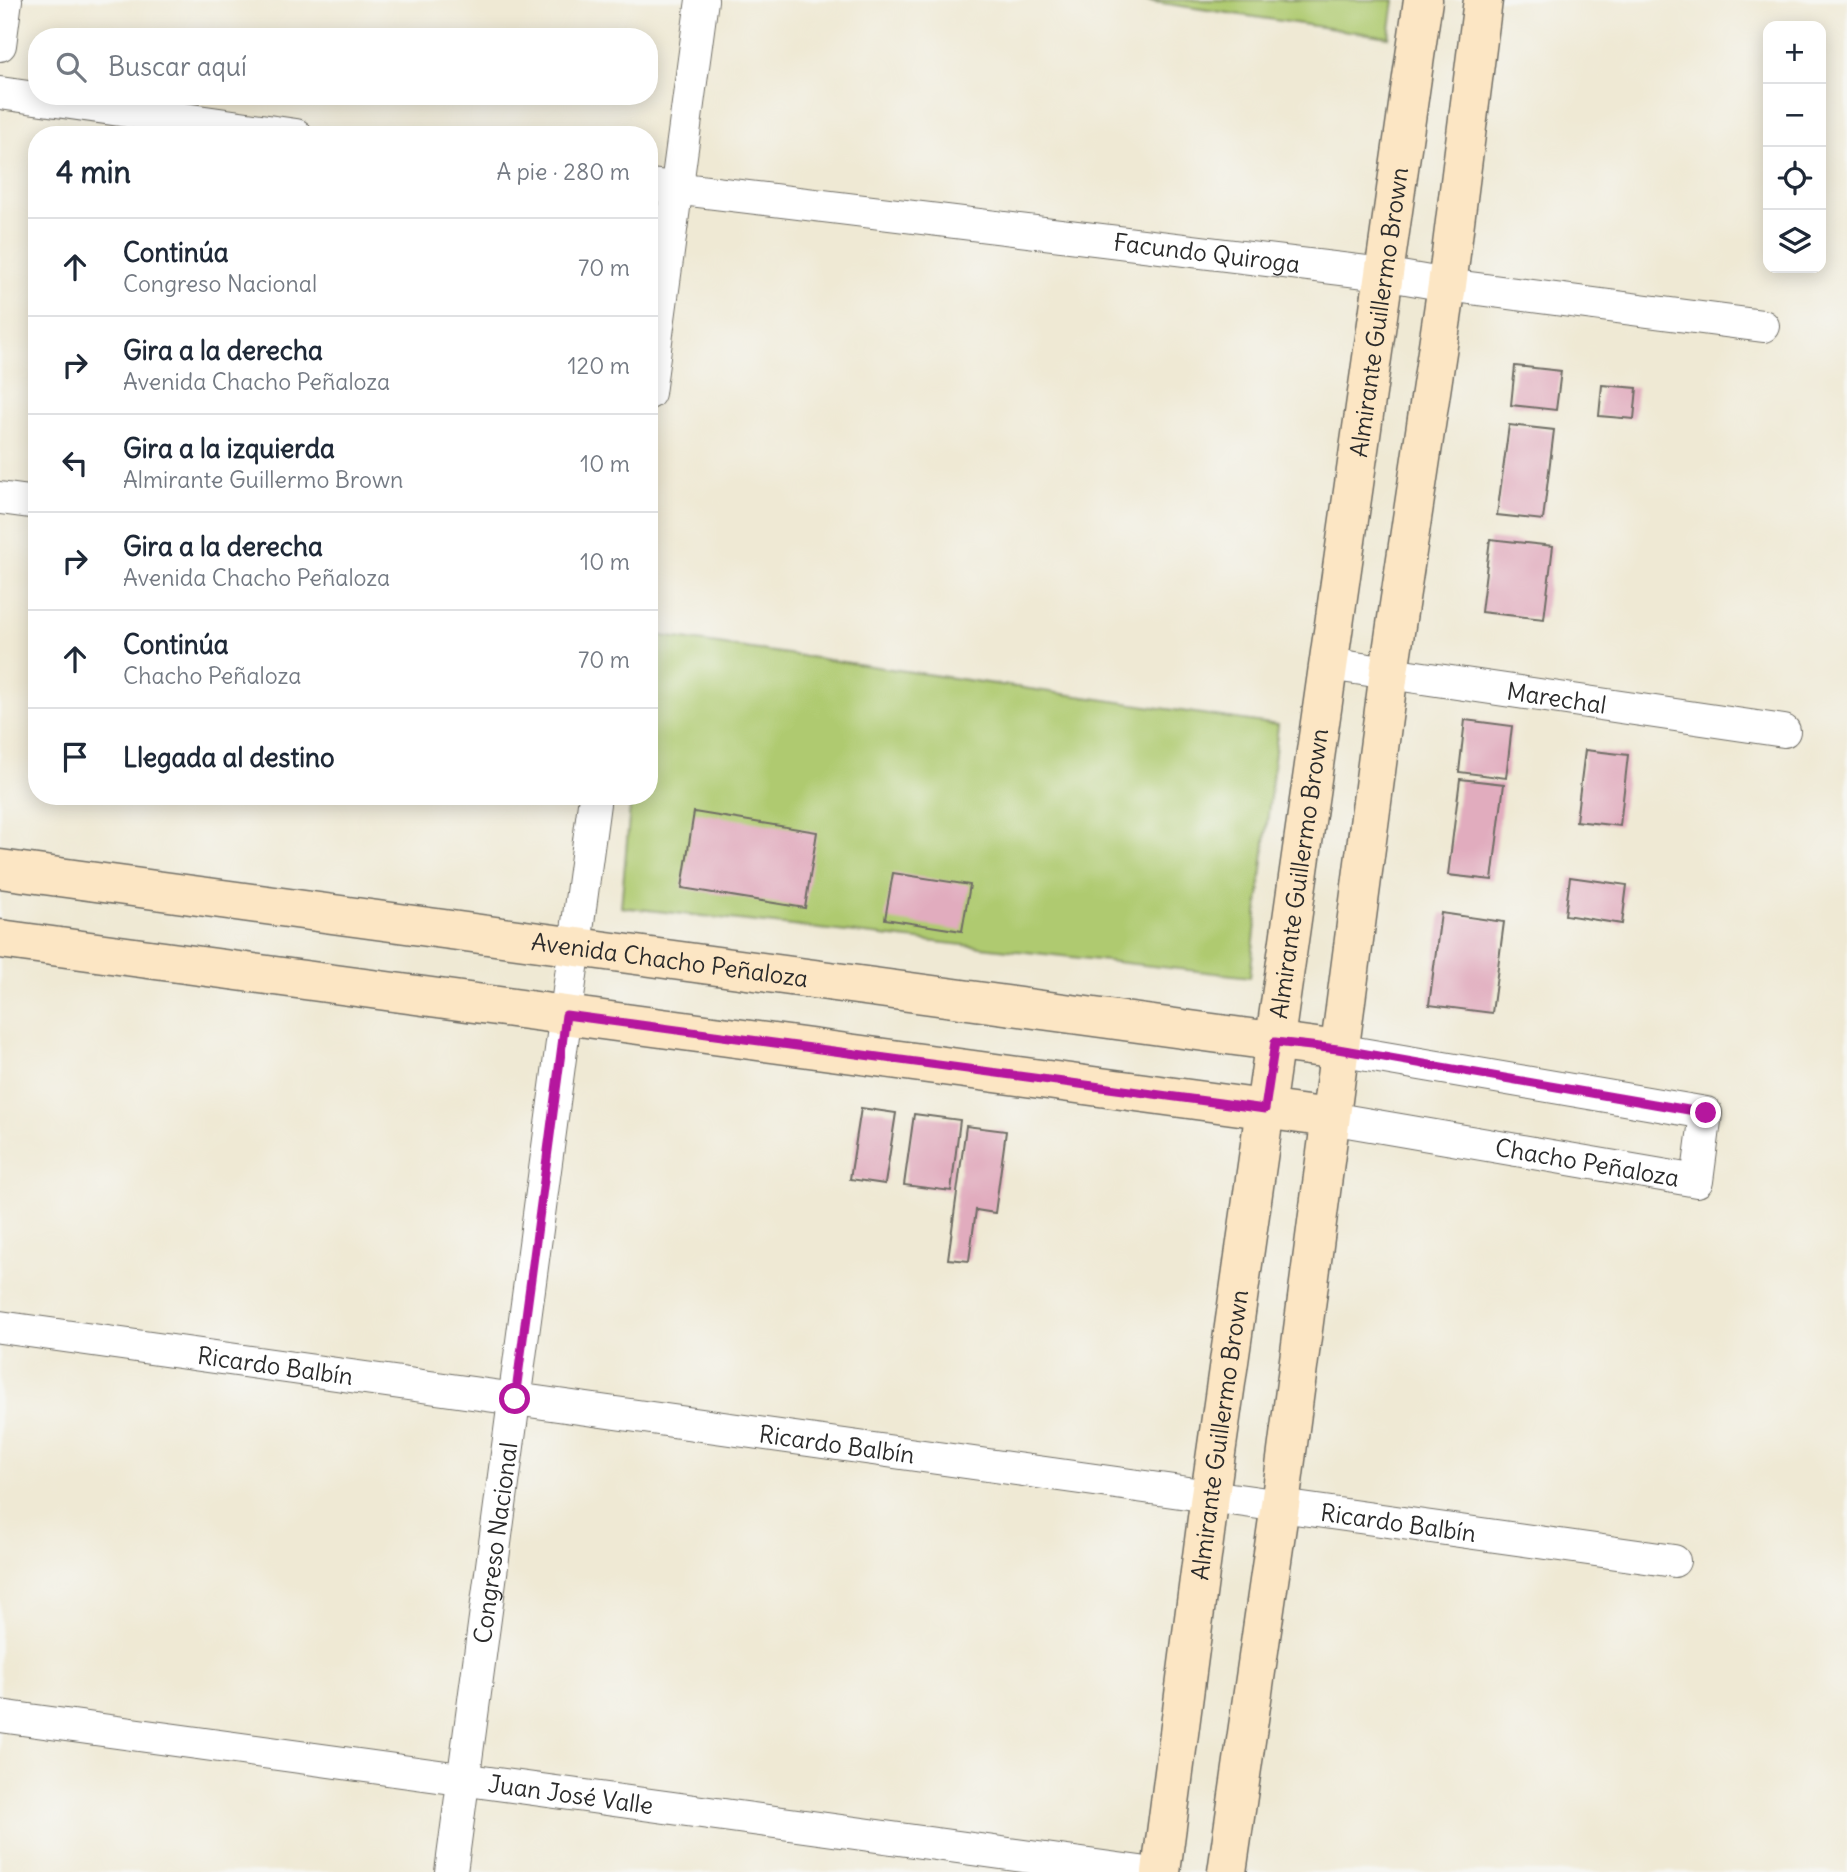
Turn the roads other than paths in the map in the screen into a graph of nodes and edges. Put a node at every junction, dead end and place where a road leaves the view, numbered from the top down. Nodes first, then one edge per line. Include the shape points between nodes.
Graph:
1 (6, 0) edge
2 (702, 0) edge
3 (1423, 0) edge
4 (1483, 0) edge
5 (0, 45) edge
6 (0, 93) edge
7 (28, 97) edge
8 (85, 105) edge
9 (233, 126) edge
10 (663, 187) edge
11 (658, 261) edge
12 (1383, 274) junction
13 (1447, 285) junction
14 (1763, 327) dead end
15 (0, 498) edge
16 (28, 502) edge
17 (1328, 664) junction
18 (1389, 672) junction
19 (1784, 731) dead end
20 (594, 805) edge
21 (0, 869) edge
22 (0, 939) edge
23 (575, 947) junction
24 (566, 1015) junction
25 (1275, 1042) junction
26 (1338, 1049) junction
27 (1265, 1109) junction
28 (1330, 1118) junction
29 (0, 1327) edge
30 (515, 1399) junction
31 (1210, 1495) junction
32 (1280, 1505) junction
33 (1674, 1561) dead end
34 (0, 1716) edge
35 (464, 1779) junction
36 (451, 1872) edge
37 (1140, 1872) edge
38 (1161, 1872) edge
39 (1227, 1872) edge

1 - 5 street
2 - 10 street
3 - 12 main road, Almirante Guillermo Brown
4 - 13 main road
6 - 7 street
8 - 9 street
10 - 11 street
10 - 12 street, Facundo Quiroga
12 - 13 street, Facundo Quiroga
12 - 17 main road, Almirante Guillermo Brown
13 - 14 street, Facundo Quiroga
13 - 18 main road
15 - 16 street
17 - 18 street, Marechal
17 - 25 main road, Almirante Guillermo Brown
18 - 19 street, Marechal
18 - 26 main road
20 - 23 street, Congreso Nacional
21 - 23 main road, Avenida Chacho Peñaloza
22 - 24 main road
23 - 24 street, Congreso Nacional
23 - 25 main road, Avenida Chacho Peñaloza
24 - 27 main road
24 - 30 street, Congreso Nacional
25 - 26 main road, Avenida Chacho Peñaloza
25 - 27 main road, Almirante Guillermo Brown
26 - 28 main road
26 - 28 street, Chacho Peñaloza via 1706,1113 1698,1181
27 - 28 main road
27 - 31 main road, Almirante Guillermo Brown
28 - 32 main road
29 - 30 street, Ricardo Balbín
30 - 31 street, Ricardo Balbín
30 - 35 street, Congreso Nacional
31 - 32 street, Ricardo Balbín
31 - 38 main road, Almirante Guillermo Brown
32 - 33 street, Ricardo Balbín
32 - 39 main road
34 - 35 street, Juan José Valle
35 - 36 street, Congreso Nacional
35 - 37 street, Juan José Valle

